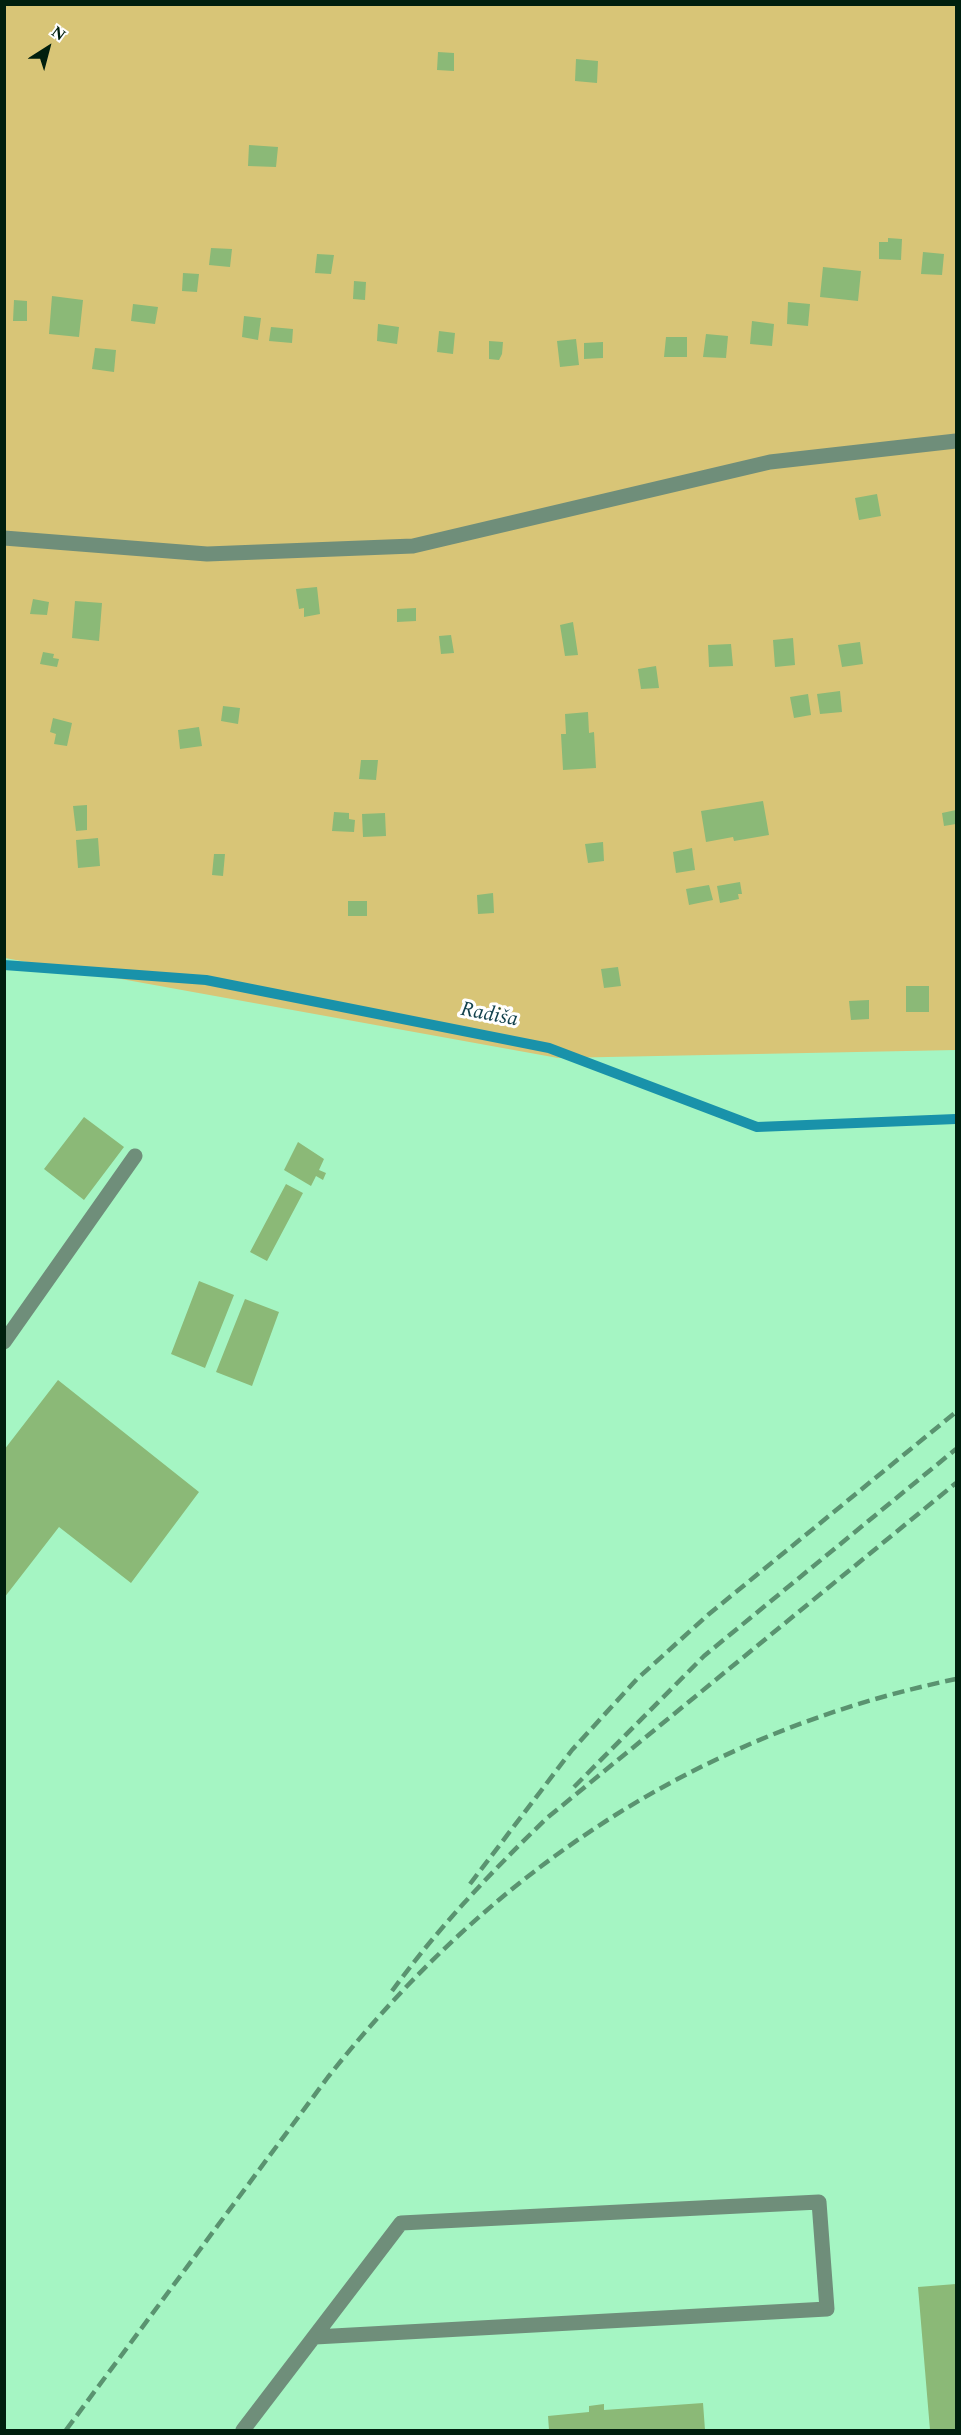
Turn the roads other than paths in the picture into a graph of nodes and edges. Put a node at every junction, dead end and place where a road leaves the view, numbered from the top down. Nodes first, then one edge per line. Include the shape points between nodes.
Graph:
1 (957, 441) edge
2 (4, 538) edge
3 (135, 1156) dead end
4 (4, 1342) edge
5 (315, 2337) junction
6 (243, 2430) edge

1 - 2 street via 770,462 413,546 207,554
3 - 4 street
5 - 5 street via 827,2309 819,2202 401,2223
5 - 6 street

